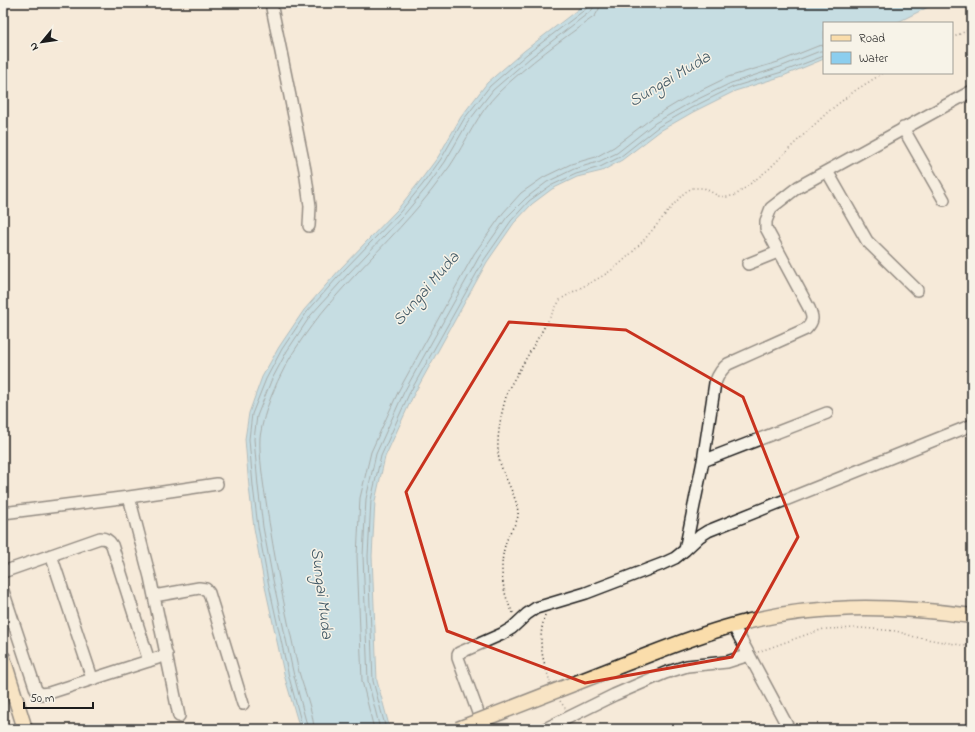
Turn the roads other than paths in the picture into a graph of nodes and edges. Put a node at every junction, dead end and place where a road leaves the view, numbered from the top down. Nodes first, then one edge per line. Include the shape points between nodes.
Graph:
1 (271, 3) edge
2 (972, 91) edge
3 (904, 128) junction
4 (828, 171) junction
5 (944, 200) dead end
6 (310, 226) dead end
7 (778, 252) junction
8 (748, 264) dead end
9 (917, 290) dead end
10 (827, 412) dead end
11 (972, 425) edge
12 (703, 461) junction
13 (217, 484) dead end
14 (129, 497) junction
15 (3, 513) edge
16 (685, 550) junction
17 (51, 555) junction
18 (3, 572) edge
19 (3, 591) edge
20 (154, 596) junction
21 (972, 616) edge
22 (733, 625) junction
23 (167, 655) junction
24 (749, 655) junction
25 (3, 658) edge
26 (148, 661) junction
27 (92, 678) junction
28 (243, 704) dead end
29 (179, 716) dead end
30 (25, 729) edge
31 (458, 729) edge
32 (484, 729) edge
33 (545, 729) edge
34 (789, 729) edge

1 - 6 street via 305,170
2 - 3 street
3 - 4 street
3 - 5 street
4 - 7 street via 798,188 771,208 766,228
4 - 9 street via 869,245
7 - 8 street
7 - 12 street via 809,308 813,317 811,324 806,329 722,368 715,383
10 - 12 street
11 - 16 street via 708,531
12 - 16 street
13 - 14 street
14 - 15 street
14 - 20 street
16 - 32 street via 662,564 586,593 536,608 502,634 459,653
17 - 18 street
17 - 26 street via 100,538 109,540
17 - 27 street
19 - 27 street via 38,693 45,694
20 - 23 street
20 - 28 street via 199,588 209,592
21 - 22 main road via 897,608 854,608 795,613
22 - 24 street
22 - 31 main road, bridge via 691,638
23 - 26 street
23 - 29 street
24 - 33 street via 727,662 688,666 676,670 614,695
24 - 34 street
25 - 30 main road
26 - 27 street

